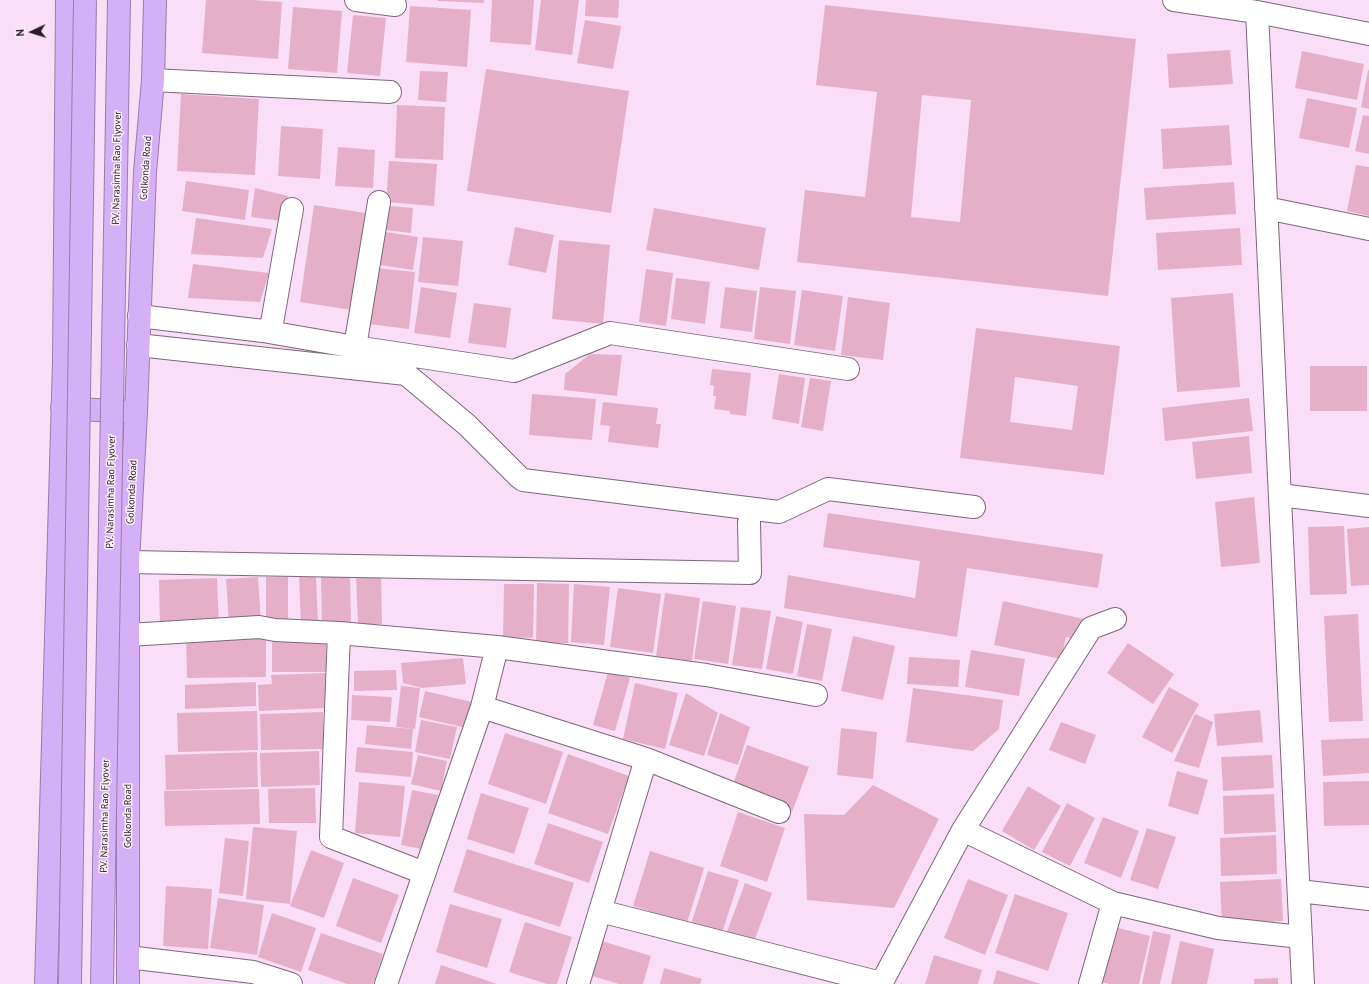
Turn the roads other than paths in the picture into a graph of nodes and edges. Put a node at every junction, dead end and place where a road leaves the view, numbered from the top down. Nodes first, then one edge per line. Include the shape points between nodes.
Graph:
1 (67, 0) edge
2 (85, 0) edge
3 (120, 0) edge
4 (155, 0) edge
5 (356, 0) edge
6 (1174, 0) edge
7 (395, 5) dead end
8 (1257, 12) junction
9 (1369, 34) edge
10 (154, 80) junction
11 (390, 92) dead end
12 (379, 202) dead end
13 (1266, 208) junction
14 (292, 209) dead end
15 (1369, 229) edge
16 (139, 316) junction
17 (264, 331) junction
18 (138, 344) junction
19 (355, 347) junction
20 (848, 368) dead end
21 (62, 408) junction
22 (136, 412) junction
23 (1280, 495) junction
24 (1369, 506) edge
25 (974, 507) dead end
26 (749, 522) dead end
27 (128, 562) junction
28 (1115, 619) dead end
29 (339, 633) junction
30 (128, 635) junction
31 (497, 647) junction
32 (816, 695) dead end
33 (482, 707) junction
34 (646, 759) junction
35 (779, 812) dead end
36 (962, 830) junction
37 (424, 873) junction
38 (1298, 891) junction
39 (1369, 898) edge
40 (1113, 904) junction
41 (600, 911) junction
42 (1300, 937) junction
43 (128, 957) junction
44 (881, 983) edge
45 (46, 984) edge
46 (70, 984) edge
47 (102, 984) edge
48 (128, 984) edge
49 (290, 984) edge
50 (386, 984) edge
51 (578, 984) edge
52 (1090, 984) edge
53 (1303, 984) edge

1 - 21 highway
2 - 46 highway, bridge
3 - 47 highway, P.V. Narasimha Rao Flyover, bridge
4 - 10 highway, Golkonda Road
5 - 7 street
6 - 8 street
8 - 9 street
8 - 13 street
10 - 11 street
10 - 16 highway, Golkonda Road via 145,172
12 - 19 street
13 - 15 street
13 - 23 street
14 - 17 street via 272,324
16 - 17 street
16 - 18 highway, Golkonda Road
17 - 19 street
18 - 22 highway, Golkonda Road
18 - 25 street via 406,374 467,424 523,480 779,512 828,489
19 - 20 street via 514,371 610,332
21 - 22 highway
21 - 45 highway
22 - 27 highway, Golkonda Road
23 - 24 street
23 - 38 street
26 - 27 street via 750,573
27 - 30 highway, Golkonda Road
28 - 36 street via 1091,628
29 - 30 street via 259,627
29 - 31 street
29 - 37 street via 331,837
30 - 43 highway, Golkonda Road
31 - 32 street via 706,675
31 - 33 street
33 - 34 street
33 - 37 street
34 - 35 street
34 - 41 street
36 - 40 street
36 - 44 street
37 - 50 street
38 - 39 street
38 - 42 street
40 - 42 street via 1218,928
40 - 52 street
41 - 44 street
41 - 51 street
42 - 53 street
43 - 48 highway, Golkonda Road
43 - 49 street via 254,972

